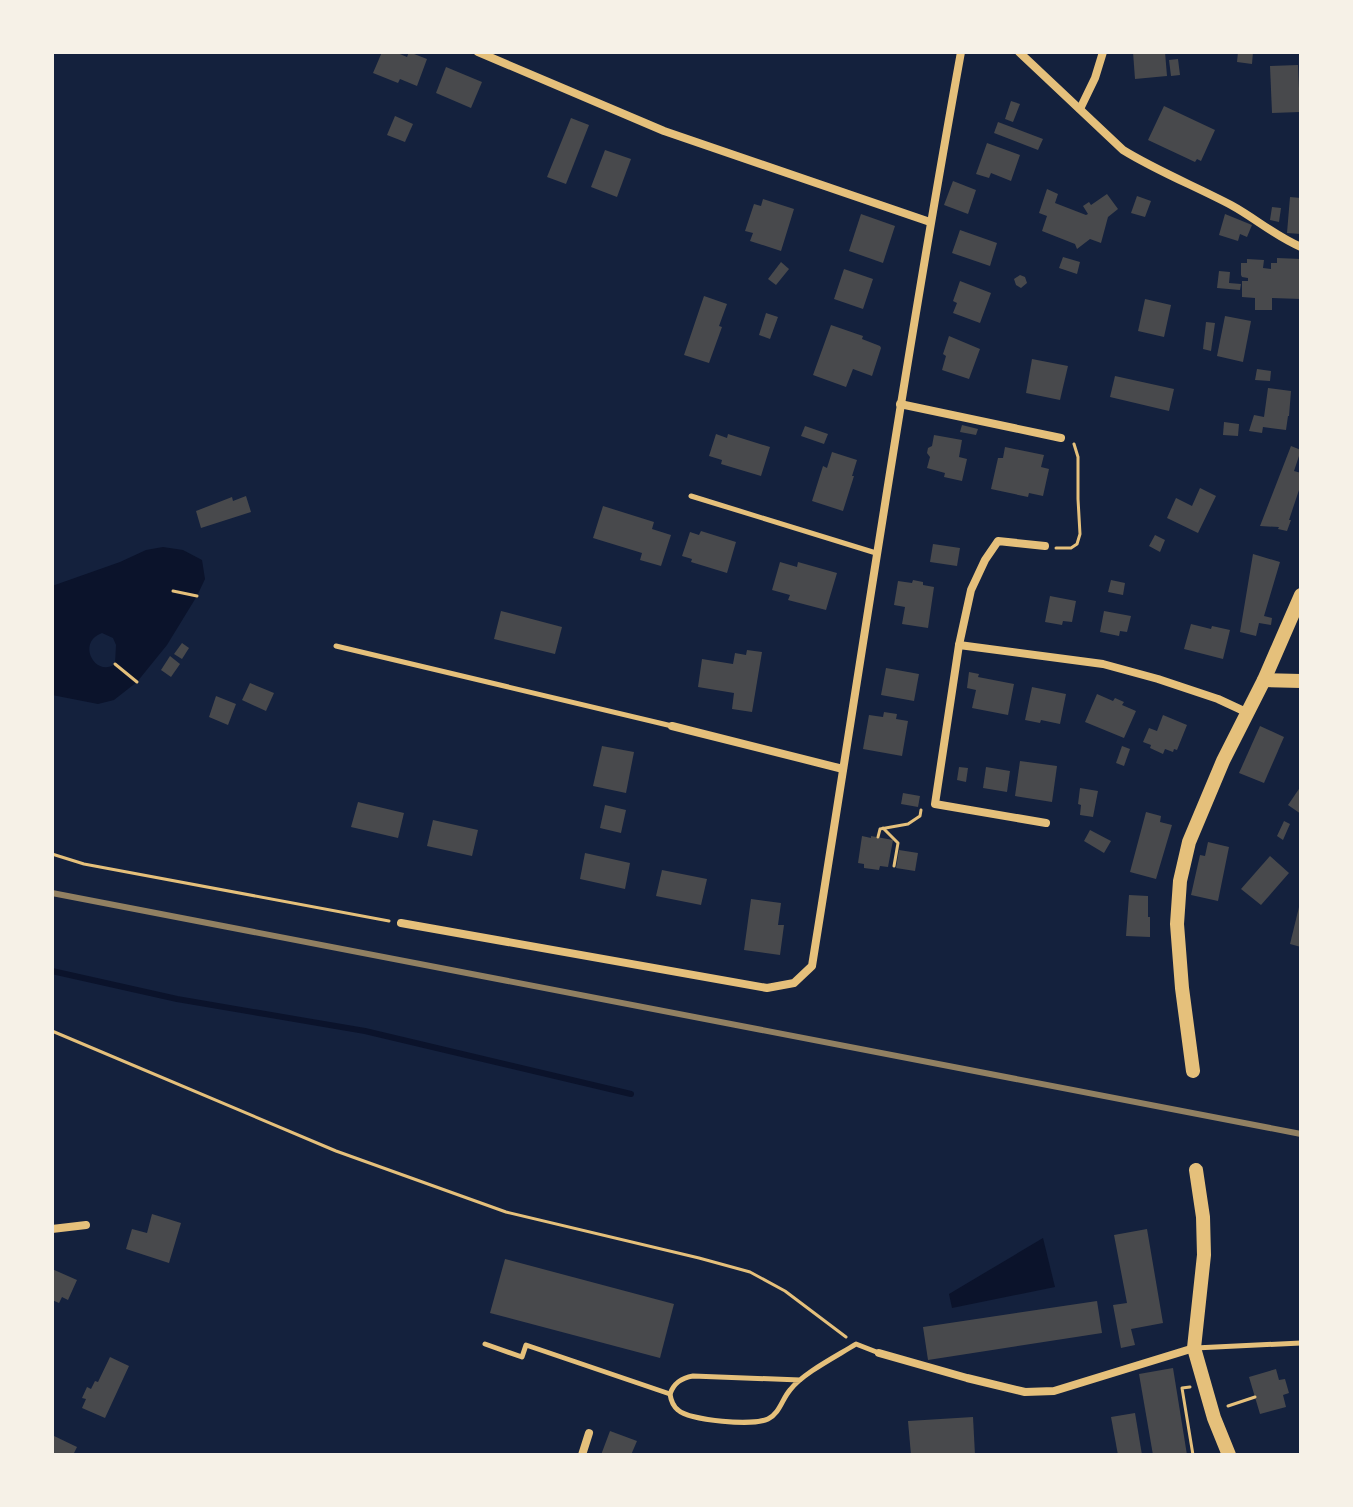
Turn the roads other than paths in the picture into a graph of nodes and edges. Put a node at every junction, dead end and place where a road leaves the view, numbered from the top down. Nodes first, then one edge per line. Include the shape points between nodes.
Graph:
1 (478, 52) edge
2 (961, 52) edge
3 (1019, 52) edge
4 (1103, 52) edge
5 (1080, 109) junction
6 (930, 222) junction
7 (1301, 247) edge
8 (900, 404) junction
9 (1061, 438) dead end
10 (691, 496) dead end
11 (1045, 546) road end
12 (876, 553) junction
13 (1301, 595) edge
14 (959, 645) junction
15 (336, 646) dead end
16 (1264, 680) junction
17 (1301, 681) edge
18 (1246, 712) junction
19 (672, 726) joint
20 (843, 769) junction
21 (1046, 823) dead end
22 (401, 923) road end
23 (1193, 1071) dead end
24 (1196, 1170) dead end
25 (86, 1225) dead end
26 (52, 1229) edge
27 (1301, 1343) edge
28 (485, 1344) dead end
29 (1194, 1348) junction
30 (879, 1353) joint
31 (800, 1380) junction
32 (670, 1394) junction
33 (589, 1433) dead end
34 (582, 1455) edge
35 (1229, 1455) edge

1 - 6 street via 664,131
2 - 6 street
3 - 5 street
4 - 5 street
5 - 7 street via 1140,161 1233,206
6 - 8 street
8 - 9 street
8 - 12 street
10 - 12 lane
11 - 14 street via 998,541 971,590
12 - 20 street
13 - 16 street
14 - 18 street via 1103,664
14 - 21 street via 935,804
15 - 19 lane
16 - 17 street
16 - 18 street
18 - 23 street via 1189,842 1180,881 1178,937
19 - 20 street
20 - 22 street via 812,966 794,983 767,988
24 - 29 street via 1204,1255
25 - 26 street
27 - 29 lane
28 - 32 lane via 522,1357 526,1345
29 - 30 street via 1054,1391 1025,1392
29 - 35 street
30 - 31 lane via 856,1344
31 - 32 lane via 685,1377
31 - 32 lane via 765,1421 695,1418 671,1403
33 - 34 street

